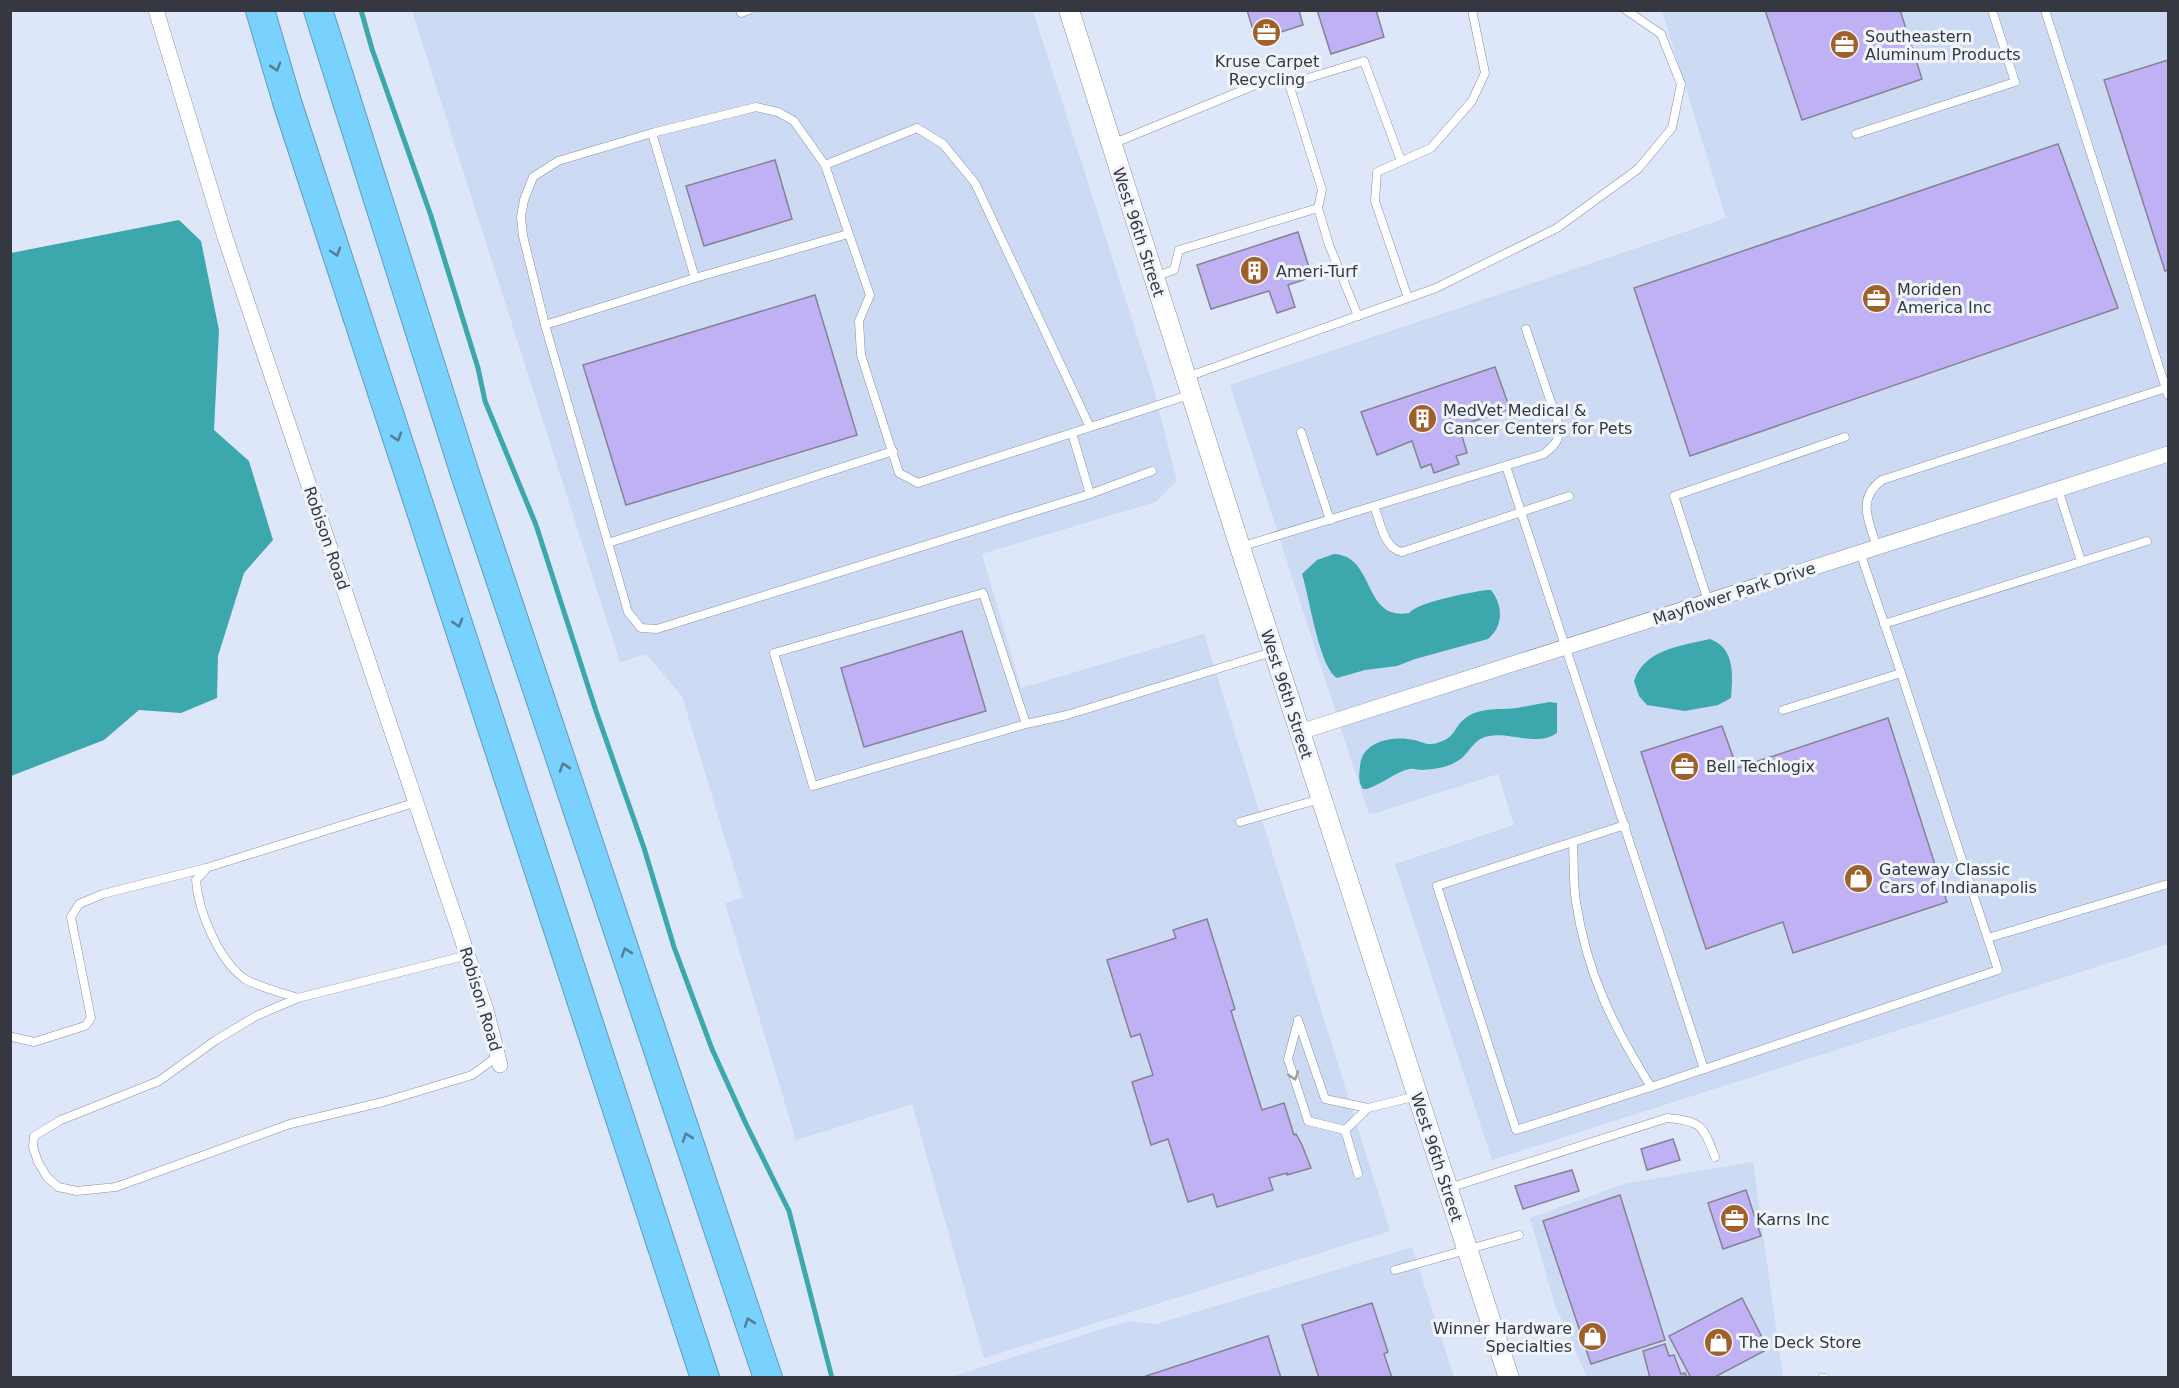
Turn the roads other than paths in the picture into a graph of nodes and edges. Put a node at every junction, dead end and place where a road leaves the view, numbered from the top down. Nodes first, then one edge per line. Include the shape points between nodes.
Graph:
1 (156, 10) edge
2 (260, 10) edge
3 (318, 10) edge
4 (740, 10) edge
5 (749, 10) edge
6 (1069, 10) edge
7 (1472, 10) edge
8 (1626, 10) edge
9 (1992, 10) edge
10 (2044, 10) edge
11 (1289, 84) junction
12 (651, 133) junction
13 (1856, 134) dead end
14 (1110, 144) junction
15 (1401, 161) junction
16 (825, 165) junction
17 (1318, 208) junction
18 (848, 234) junction
19 (1153, 277) junction
20 (695, 278) junction
21 (1408, 298) junction
22 (1358, 316) junction
23 (545, 325) junction
24 (1526, 329) dead end
25 (1188, 386) junction
26 (2167, 392) edge
27 (1090, 427) junction
28 (1301, 432) dead end
29 (1072, 433) junction
30 (1845, 437) dead end
31 (892, 452) junction
32 (2169, 454) edge
33 (1506, 466) junction
34 (1152, 471) dead end
35 (2058, 489) junction
36 (1090, 494) junction
37 (1569, 496) dead end
38 (1374, 506) junction
39 (1521, 512) junction
40 (1330, 520) junction
41 (2147, 541) dead end
42 (608, 543) junction
43 (1240, 547) junction
44 (1877, 547) junction
45 (1860, 552) junction
46 (2081, 561) junction
47 (1708, 601) junction
48 (1884, 624) junction
49 (1567, 647) junction
50 (1274, 652) junction
51 (1901, 673) junction
52 (1783, 710) dead end
53 (1026, 724) junction
54 (1300, 732) junction
55 (1321, 799) junction
56 (417, 802) junction
57 (1240, 822) dead end
58 (1625, 825) junction
59 (1573, 843) junction
60 (206, 868) junction
61 (2169, 884) edge
62 (1988, 938) junction
63 (468, 955) junction
64 (298, 998) junction
65 (12, 1037) edge
66 (499, 1061) joint
67 (1704, 1069) junction
68 (1651, 1087) junction
69 (1417, 1096) junction
70 (1368, 1108) junction
71 (1345, 1130) junction
72 (1715, 1157) dead end
73 (1358, 1174) dead end
74 (1447, 1188) junction
75 (1519, 1235) dead end
76 (1467, 1250) junction
77 (1395, 1270) dead end
78 (704, 1377) edge
79 (768, 1377) edge
80 (1509, 1377) edge

1 - 56 street, Robison Road via 225,237
2 -> 78 highway
79 -> 3 highway via 465,474
4 - 5 lane
6 - 14 street, West 96th Street
7 - 15 lane via 1485,73 1472,102 1431,148
8 - 21 lane via 1661,34 1681,84 1672,128 1638,169 1557,228
9 - 13 lane via 2015,82
10 - 26 lane
11 - 14 lane via 1270,79
11 - 15 lane via 1364,61
11 - 17 lane via 1322,190
12 - 16 lane via 756,107 794,121
12 - 20 lane
12 - 23 lane via 558,161 533,177 521,217
14 - 19 street, West 96th Street
15 - 21 lane via 1377,172 1375,201
16 - 18 lane
16 - 27 lane via 917,128 943,144 975,183
17 - 19 lane via 1179,250 1174,270
17 - 22 lane
18 - 20 lane
18 - 31 lane via 870,295 860,321 861,355
19 - 25 street, West 96th Street
20 - 23 lane
21 - 22 lane
22 - 25 lane
23 - 42 lane
24 - 33 lane via 1560,434 1556,445 1544,453
25 - 27 lane
25 - 43 street, West 96th Street
26 - 44 lane via 1882,480 1869,492 1866,503
27 - 29 lane
28 - 40 lane
29 - 31 lane via 918,483 899,472
29 - 36 lane
30 - 47 lane via 1674,496
31 - 42 lane
32 - 35 street, Mayflower Park Drive
33 - 38 lane
33 - 39 lane
34 - 36 lane
35 - 44 street, Mayflower Park Drive
35 - 46 lane
36 - 42 lane via 657,629 641,628 628,612
37 - 39 lane
38 - 39 lane via 1389,546 1402,552
38 - 40 lane
39 - 49 lane
40 - 43 lane
41 - 46 lane
43 - 50 street, West 96th Street
44 - 45 street, Mayflower Park Drive
45 - 47 street, Mayflower Park Drive
45 - 48 lane
46 - 48 lane
47 - 49 street, Mayflower Park Drive
48 - 51 lane
49 - 54 street, Mayflower Park Drive
49 - 58 lane
50 - 53 lane
50 - 54 street, West 96th Street
51 - 52 lane
51 - 62 lane
53 - 53 lane via 984,593 774,653 813,786
54 - 55 street, West 96th Street
55 - 57 lane
55 - 69 street, West 96th Street
56 - 60 lane
56 - 63 street, Robison Road
58 - 59 lane
58 - 67 lane
59 - 68 lane via 1575,900 1585,951 1605,1006
59 - 68 lane via 1437,886 1516,1130
60 - 64 lane via 196,880 197,893 204,918 227,961 246,979
60 - 65 lane via 103,894 79,904 71,917 91,1018 85,1026 34,1042
61 - 62 lane
62 - 67 lane via 1998,970
63 - 64 lane
63 - 66 street, Robison Road
64 - 66 lane via 256,1016 159,1081 62,1120 34,1136 33,1147 47,1176 58,1187 76,1191 116,1187 290,1125 471,1075
67 - 68 lane
69 - 70 lane
69 - 74 street, West 96th Street
70 - 71 lane
70 -> 71 lane via 1324,1099 1298,1020 1288,1059 1308,1121
71 - 73 lane
72 - 74 lane via 1701,1127 1688,1120 1667,1119
74 - 76 street, West 96th Street
75 - 76 lane
76 - 77 lane
76 - 80 street, West 96th Street

